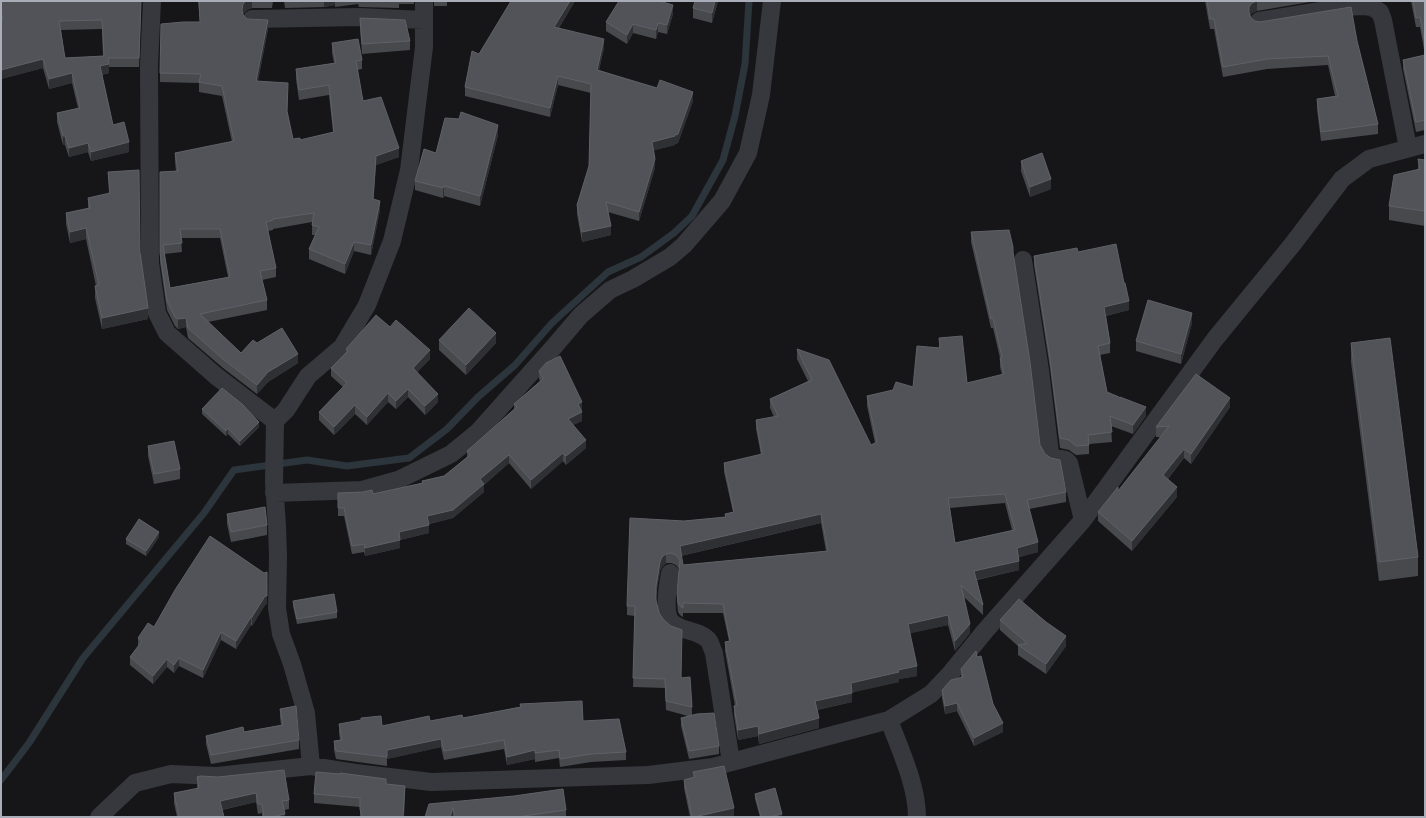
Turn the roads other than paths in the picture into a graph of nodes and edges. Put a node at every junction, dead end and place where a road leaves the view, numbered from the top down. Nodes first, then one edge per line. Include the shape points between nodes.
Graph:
1 (152, 1) edge
2 (424, 1) edge
3 (772, 1) edge
4 (252, 19) edge
5 (424, 20) junction
6 (1259, 21) edge
7 (1425, 144) edge
8 (1408, 148) junction
9 (1023, 260) dead end
10 (275, 427) junction
11 (274, 487) junction
12 (1083, 520) junction
13 (670, 573) dead end
14 (889, 720) junction
15 (730, 762) junction
16 (311, 766) junction
17 (99, 817) edge
18 (917, 817) edge

1 - 10 street via 149,65 150,264 157,313 167,333
2 - 5 street
3 - 11 street via 761,95 748,153 722,201 684,245 670,257 610,290 581,315 478,432 451,454 398,480 362,490
4 - 5 street via 359,17
5 - 10 street via 424,47 409,170 392,241 366,305 342,347 308,376
6 - 8 street via 1350,7 1372,7 1380,12
7 - 8 street
8 - 12 street via 1369,159 1342,179 1215,339
9 - 12 street via 1050,452 1053,457 1069,463
10 - 11 street
11 - 16 street via 278,526 277,608 281,634 306,713
12 - 14 street via 931,694
13 - 15 street via 667,604 670,619 677,626 702,635 709,641 714,653
14 - 15 street
14 - 18 street via 908,771 917,806
15 - 16 street via 712,767 648,775 431,782
16 - 17 street via 217,776 171,774 135,783

